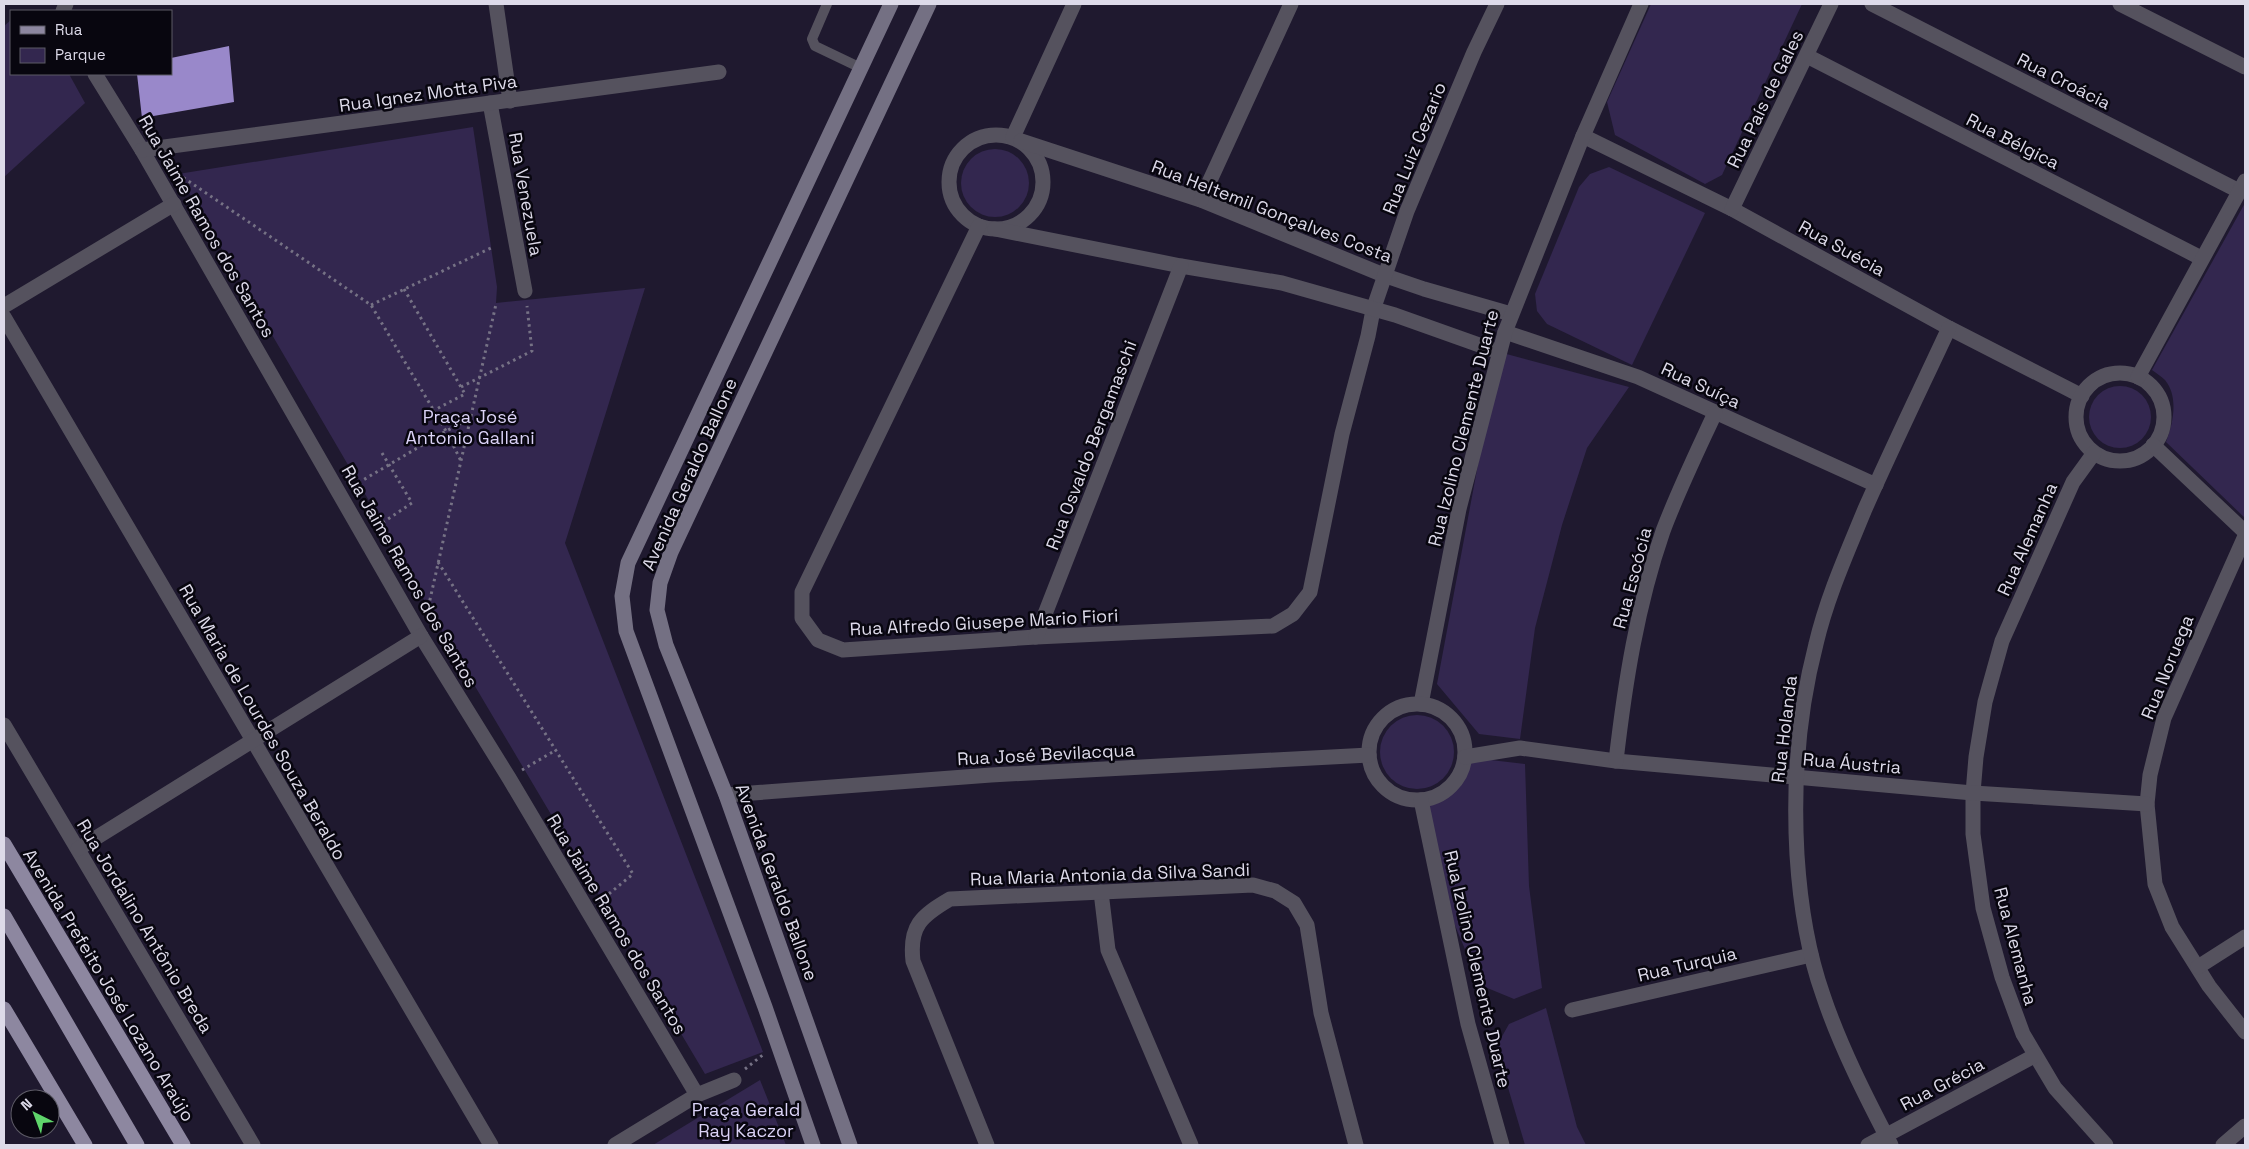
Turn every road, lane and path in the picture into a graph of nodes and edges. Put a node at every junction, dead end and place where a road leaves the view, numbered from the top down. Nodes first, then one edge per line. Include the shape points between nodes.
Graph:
1 (496, 4) edge
2 (828, 4) edge
3 (890, 4) edge
4 (929, 4) edge
5 (1074, 4) edge
6 (1291, 4) edge
7 (1497, 4) edge
8 (1641, 4) edge
9 (1831, 4) edge
10 (1872, 4) edge
11 (2120, 4) edge
12 (1807, 56) junction
13 (2245, 67) edge
14 (861, 68) junction
15 (719, 72) dead end
16 (96, 75) edge
17 (510, 101) junction
18 (490, 103) junction
19 (1583, 136) junction
20 (1017, 139) junction
21 (142, 150) junction
22 (178, 174) dead end
23 (2242, 186) edge
24 (1201, 200) junction
25 (174, 204) junction
26 (1732, 209) junction
27 (979, 226) junction
28 (996, 229) junction
29 (491, 248) dead end
30 (2201, 258) junction
31 (1181, 266) junction
32 (1386, 276) junction
33 (404, 289) junction
34 (525, 291) joint
35 (496, 304) dead end
36 (371, 305) junction
37 (4, 306) edge
38 (1372, 310) junction
39 (1511, 314) junction
40 (4, 317) edge
41 (1949, 328) junction
42 (1505, 332) junction
43 (1499, 352) junction
44 (480, 376) junction
45 (2138, 377) junction
46 (461, 386) junction
47 (2082, 396) junction
48 (434, 410) junction
49 (1715, 413) junction
50 (425, 415) dead end
51 (470, 419) junction
52 (446, 430) junction
53 (2153, 445) junction
54 (382, 453) dead end
55 (2094, 453) junction
56 (461, 461) junction
57 (389, 465) junction
58 (1876, 485) junction
59 (340, 494) junction
60 (382, 523) dead end
61 (2245, 532) edge
62 (2245, 536) edge
63 (438, 562) junction
64 (421, 636) junction
65 (1036, 636) junction
66 (1421, 704) junction
67 (4, 726) edge
68 (252, 741) junction
69 (556, 750) junction
70 (1369, 755) junction
71 (1465, 757) junction
72 (1616, 761) junction
73 (1796, 777) junction
74 (509, 778) junction
75 (1973, 793) junction
76 (726, 795) junction
77 (1421, 800) junction
78 (2147, 804) junction
79 (4, 844) edge
80 (78, 849) junction
81 (1100, 892) junction
82 (588, 910) junction
83 (4, 916) edge
84 (2245, 938) edge
85 (1811, 955) junction
86 (2198, 967) junction
87 (4, 1010) edge
88 (1572, 1010) dead end
89 (2245, 1032) edge
90 (778, 1046) junction
91 (2034, 1056) junction
92 (734, 1080) joint
93 (697, 1095) junction
94 (2245, 1126) edge
95 (1889, 1140) edge
96 (85, 1145) edge
97 (137, 1145) edge
98 (183, 1145) edge
99 (253, 1145) edge
100 (491, 1145) edge
101 (615, 1145) edge
102 (813, 1145) edge
103 (850, 1145) edge
104 (987, 1145) edge
105 (1191, 1145) edge
106 (1356, 1145) edge
107 (1502, 1145) edge
108 (1868, 1145) edge
109 (2106, 1145) edge
110 (2223, 1145) edge

1 - 17 street
2 - 14 lane via 812,39 815,46
3 - 14 street, Avenida Geraldo Ballone
4 - 76 street, Avenida Geraldo Ballone via 671,552 660,583 657,610 666,645
5 - 20 street
6 - 24 street
7 - 32 street, Rua Luiz Cezario via 1407,211
8 - 19 street, Rua Izolino Clemente Duarte
9 - 12 street, Rua País de Gales
10 - 23 street, Rua Croácia
11 - 13 street
12 - 26 street, Rua País de Gales
12 - 30 street, Rua Bélgica
14 - 90 street, Avenida Geraldo Ballone via 628,563 622,596 626,631
15 - 17 street, Rua Ignez Motta Piva
16 - 21 street, Rua Jaime Ramos dos Santos
17 - 18 street, Rua Ignez Motta Piva
18 - 21 street, Rua Ignez Motta Piva
18 - 34 street, Rua Venezuela
19 - 26 street, Rua Suécia
19 - 39 street, Rua Izolino Clemente Duarte
20 - 24 street, Rua Heltemil Gonçalves Costa
20 - 27 street via 997,134 980,137 966,145 955,158 949,173 949,190 965,218
20 - 28 street via 1032,151 1040,164 1044,179 1042,194 1035,209 1024,220
21 - 25 street, Rua Jaime Ramos dos Santos
22 - 36 path
23 - 30 street
24 - 32 street, Rua Heltemil Gonçalves Costa
25 - 37 street
25 - 59 street, Rua Jaime Ramos dos Santos
26 - 41 street, Rua Suécia
27 - 28 street
27 - 65 street, Rua Alfredo Giusepe Mario Fiori via 802,592 802,618 818,640 843,650
28 - 31 street
29 - 33 path
30 - 45 street
31 - 38 street via 1282,283
31 - 65 street, Rua Osvaldo Bergamaschi
32 - 38 street, Rua Luiz Cezario
32 - 39 street, Rua Heltemil Gonçalves Costa
33 - 36 path
33 - 46 path
34 - 44 path via 532,351
35 - 44 path
36 - 48 path
38 - 43 street
38 - 65 street, Rua Alfredo Giusepe Mario Fiori via 1342,434 1310,592 1293,614 1273,626
39 - 42 street, Rua Izolino Clemente Duarte
40 - 68 street, Rua Maria de Lourdes Souza Beraldo
41 - 47 street, Rua Suécia
41 - 58 street, Rua Holanda
42 - 43 street, Rua Izolino Clemente Duarte
42 - 49 street, Rua Suíça via 1638,377
43 - 66 street, Rua Izolino Clemente Duarte via 1459,509
44 - 46 path
44 - 51 path
45 - 47 street via 2112,374 2100,378
45 - 53 street via 2154,389 2162,407 2162,427
46 - 48 path via 465,394
47 - 55 street via 2077,405 2077,427 2080,437
48 - 50 path
48 - 52 path
49 - 58 street, Rua Suíça
49 - 72 street, Rua Escócia via 1664,531 1641,606 1624,694
51 - 52 path
51 - 56 path
52 - 56 path
52 - 57 path
53 - 55 street via 2144,454 2119,461
53 - 61 street
54 - 57 path
55 - 75 street, Rua Alemanha via 2073,482 2002,641 1985,702
56 - 63 path
57 - 59 path
57 - 60 path via 412,503
58 - 73 street, Rua Holanda via 1847,550 1816,643 1803,705
59 - 64 street, Rua Jaime Ramos dos Santos
62 - 78 street, Rua Noruega via 2164,718 2150,774
63 - 64 path
63 - 69 path
64 - 68 street
64 - 74 street, Rua Jaime Ramos dos Santos
66 - 70 street via 1405,706 1384,718 1371,738
66 - 71 street via 1449,716 1464,742
67 - 80 street, Rua Jordalino Antônio Breda
68 - 80 street
68 - 100 street, Rua Maria de Lourdes Souza Beraldo
69 - 74 path
69 - 82 path via 633,874
70 - 76 street, Rua José Bevilacqua via 1001,774
70 - 77 street via 1377,779 1385,788 1396,796
71 - 72 street, Rua Áustria via 1520,748
71 - 77 street via 1453,784 1442,793
72 - 73 street, Rua Áustria
73 - 75 street, Rua Áustria
73 - 85 street, Rua Holanda via 1799,892
74 - 82 street, Rua Jaime Ramos dos Santos
75 - 78 street, Rua Áustria
75 - 91 street, Rua Alemanha via 1973,834 1983,908 2002,977 2022,1034
76 - 103 street, Avenida Geraldo Ballone
77 - 107 street, Rua Izolino Clemente Duarte via 1468,1024
78 - 86 street, Rua Noruega via 2155,884 2172,927
79 - 98 main road, Avenida Prefeito José Lozano Araújo
80 - 99 street, Rua Jordalino Antônio Breda
81 - 104 street, Rua Maria Antonia da Silva Sandi via 950,899 931,910 917,924 911,942 913,961
81 - 105 street via 1108,950
81 - 106 street, Rua Maria Antonia da Silva Sandi via 1253,885 1275,891 1294,903 1308,925 1321,1013
82 - 93 street, Rua Jaime Ramos dos Santos
83 - 97 main road
84 - 86 street
85 - 88 street, Rua Turquia
85 - 95 street, Rua Holanda via 1823,996
86 - 89 street, Rua Noruega
87 - 96 main road
90 - 92 path via 772,1046
90 - 102 street, Avenida Geraldo Ballone
91 - 95 street, Rua Grécia
91 - 109 street, Rua Alemanha via 2055,1088
92 - 93 street
93 - 101 street
94 - 110 street
95 - 108 street, Rua Grécia

